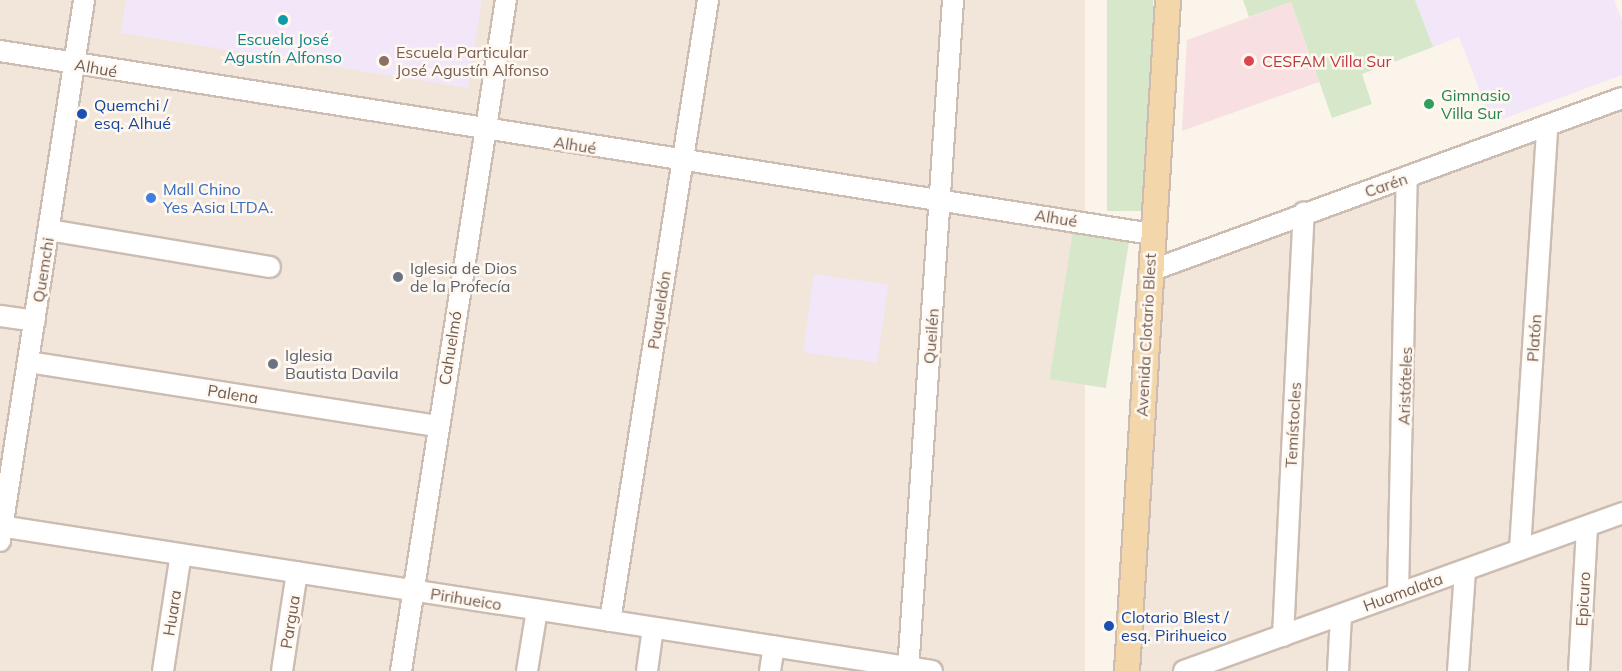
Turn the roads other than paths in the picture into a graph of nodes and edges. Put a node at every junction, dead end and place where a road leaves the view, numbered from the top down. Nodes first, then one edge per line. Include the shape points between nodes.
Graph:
1 (84, 0) edge
2 (506, 0) edge
3 (708, 0) edge
4 (953, 0) edge
5 (1168, 0) edge
6 (0, 51) edge
7 (75, 65) junction
8 (1622, 98) edge
9 (1547, 127) junction
10 (485, 132) junction
11 (682, 162) junction
12 (1407, 177) junction
13 (940, 201) junction
14 (1304, 213) junction
15 (49, 230) junction
16 (1152, 234) junction
17 (270, 267) dead end
18 (1150, 271) junction
19 (0, 316) edge
20 (35, 321) junction
21 (28, 362) junction
22 (438, 426) junction
23 (1622, 513) edge
24 (1587, 526) junction
25 (1, 531) edge
26 (1520, 549) junction
27 (181, 554) junction
28 (1465, 570) junction
29 (297, 572) junction
30 (412, 590) junction
31 (1398, 594) junction
32 (537, 610) junction
33 (1341, 615) junction
34 (610, 621) junction
35 (653, 628) junction
36 (1283, 636) junction
37 (774, 646) junction
38 (908, 669) edge
39 (163, 671) edge
40 (282, 671) edge
41 (401, 671) edge
42 (527, 671) edge
43 (647, 671) edge
44 (770, 671) edge
45 (932, 671) edge
46 (1127, 671) edge
47 (1184, 671) edge
48 (1338, 671) edge
49 (1458, 671) edge
50 (1579, 671) edge

1 - 7 street, Quemchi
2 - 10 street, Cahuelmó
3 - 11 street, Puqueldón
4 - 13 street, Queilén
5 - 16 main road, Avenida Clotario Blest
6 - 7 street, Alhué
7 - 10 street, Alhué
7 - 15 street, Quemchi
8 - 9 street, Carén
9 - 12 street, Carén
9 - 26 street, Platón
10 - 11 street, Alhué
10 - 22 street, Cahuelmó
11 - 13 street, Alhué
11 - 34 street, Puqueldón
12 - 14 street, Carén
12 - 31 street, Aristóteles
13 - 16 street, Alhué
13 - 38 street, Queilén
14 - 18 street, Carén
14 - 36 street, Temístocles
15 - 17 street
15 - 20 street, Quemchi
16 - 18 main road, Avenida Clotario Blest
18 - 46 main road, Avenida Clotario Blest
19 - 20 street
20 - 21 street, Quemchi
21 - 22 street, Palena
21 - 25 street, Quemchi
22 - 30 street, Cahuelmó
23 - 24 street, Huamalata
24 - 26 street, Huamalata
24 - 50 street, Epicuro
25 - 27 street, Pirihueico
26 - 28 street, Huamalata
27 - 29 street, Pirihueico
27 - 39 street, Huara
28 - 31 street, Huamalata
28 - 49 street
29 - 30 street, Pirihueico
29 - 40 street, Pargua
30 - 32 street, Pirihueico
30 - 41 street, Cahuelmó
31 - 33 street, Huamalata
32 - 34 street, Pirihueico
32 - 42 street
33 - 36 street, Huamalata
33 - 48 street
34 - 35 street, Pirihueico
35 - 37 street, Pirihueico
35 - 43 street
36 - 47 street, Huamalata
37 - 38 street, Pirihueico
37 - 44 street
38 - 45 street, Pirihueico

